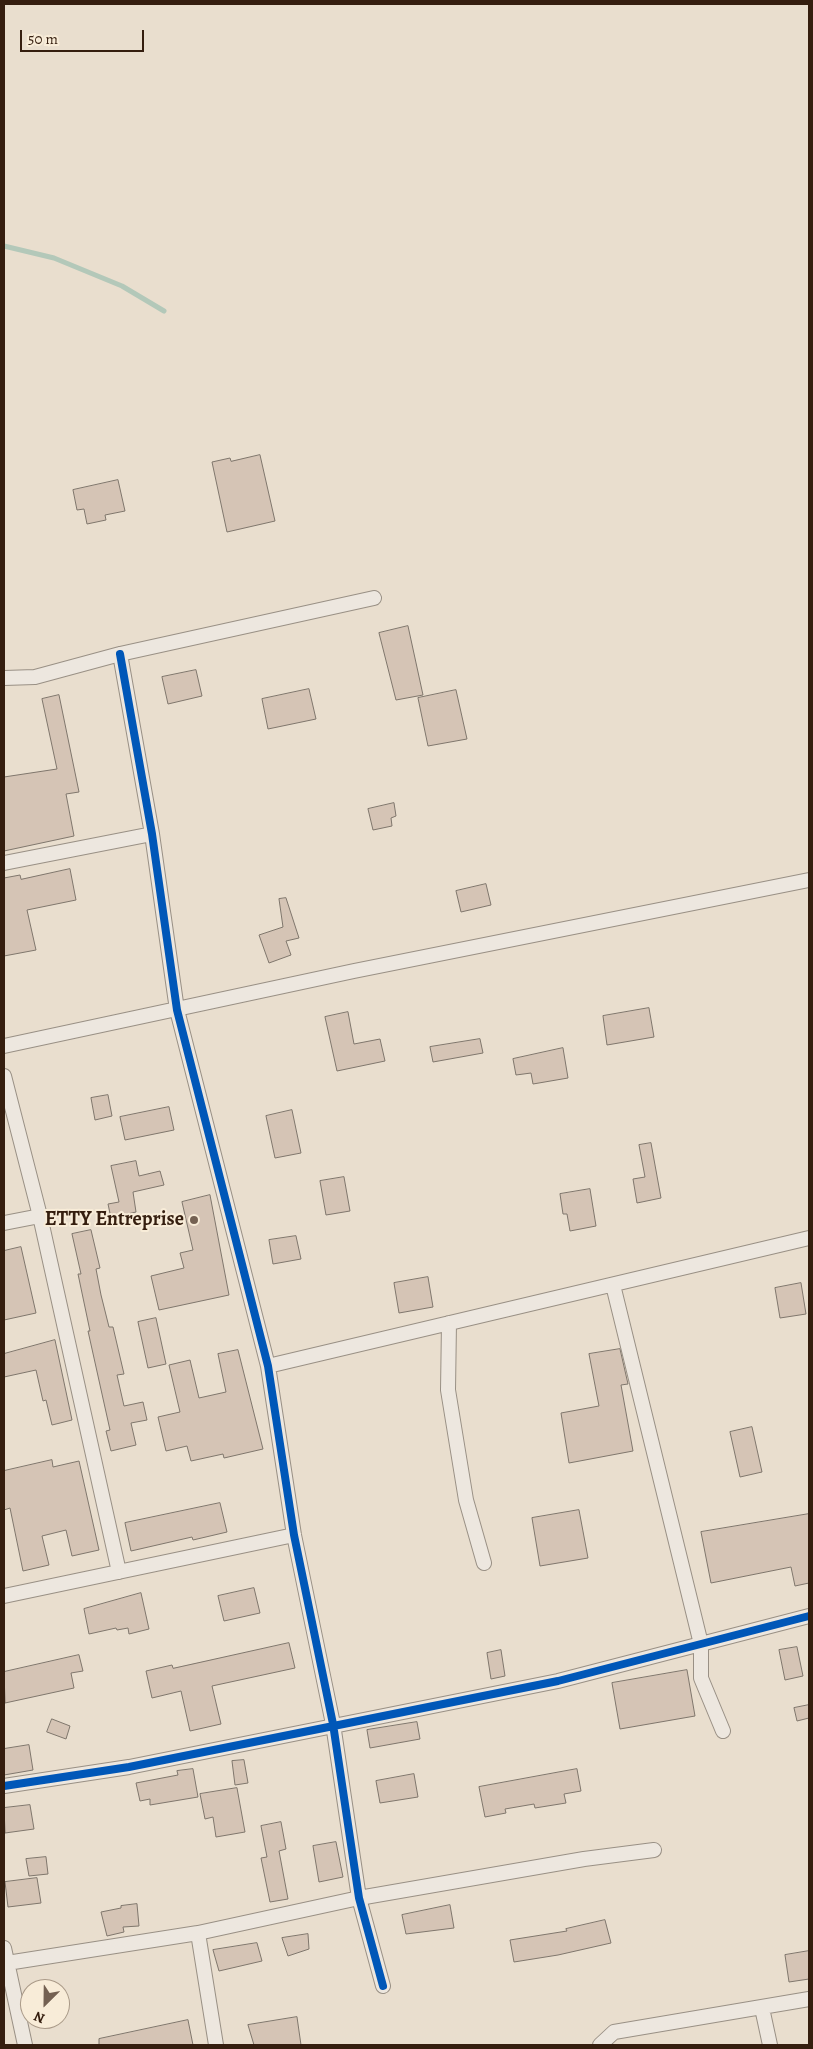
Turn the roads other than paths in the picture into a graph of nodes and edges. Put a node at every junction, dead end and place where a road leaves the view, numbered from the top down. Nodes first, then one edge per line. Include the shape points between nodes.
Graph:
1 (374, 598) dead end
2 (120, 654) junction
3 (4, 678) edge
4 (152, 834) junction
5 (4, 863) edge
6 (809, 880) edge
7 (177, 1010) junction
8 (4, 1046) edge
9 (4, 1076) edge
10 (40, 1216) junction
11 (4, 1223) edge
12 (809, 1238) edge
13 (613, 1285) junction
14 (449, 1323) junction
15 (268, 1366) junction
16 (294, 1536) junction
17 (484, 1563) dead end
18 (119, 1572) junction
19 (4, 1596) edge
20 (809, 1616) edge
21 (701, 1644) junction
22 (333, 1724) junction
23 (723, 1731) dead end
24 (4, 1786) edge
25 (654, 1850) dead end
26 (359, 1898) junction
27 (198, 1933) junction
28 (4, 1948) edge
29 (7, 1964) junction
30 (383, 1986) dead end
31 (809, 1999) edge
32 (762, 2008) junction
33 (25, 2045) edge
34 (216, 2045) edge
35 (600, 2045) edge
36 (770, 2045) edge

1 - 2 street
2 - 3 street via 35,678
2 - 4 street
4 - 5 street
4 - 7 street
6 - 7 street via 354,971
7 - 8 street
7 - 15 street
9 - 10 street
10 - 11 street
10 - 18 street
12 - 13 street
13 - 14 street
13 - 21 street
14 - 15 street
14 - 17 street via 448,1390 466,1500
15 - 16 street
16 - 18 street
16 - 22 street
18 - 19 street
20 - 21 street
21 - 22 street via 558,1680
21 - 23 street via 701,1678
22 - 24 street via 129,1767
22 - 26 street
25 - 26 street
26 - 27 street
26 - 30 street
27 - 29 street
27 - 34 street
28 - 29 street
29 - 33 street
31 - 32 street
32 - 35 street via 614,2032
32 - 36 street

